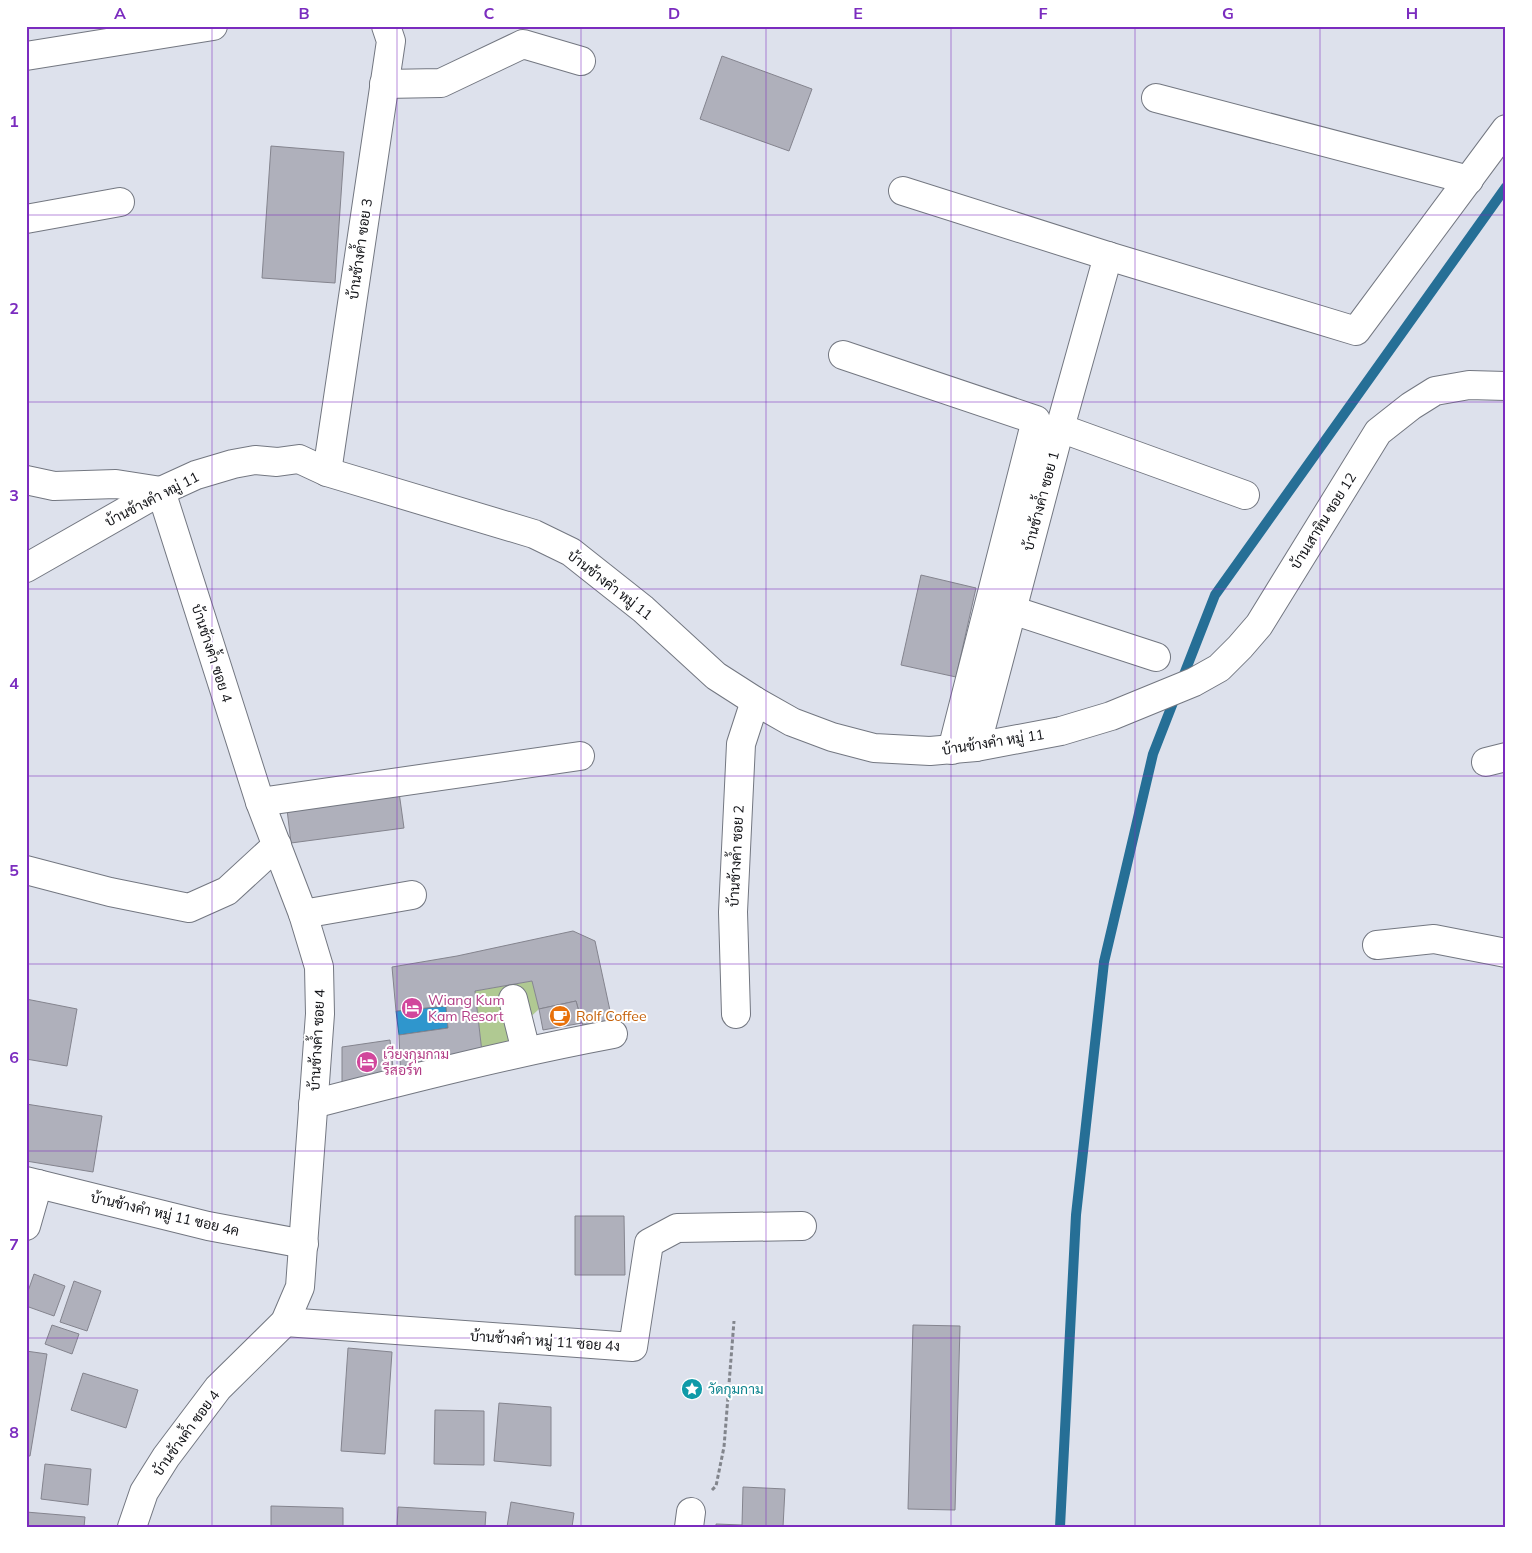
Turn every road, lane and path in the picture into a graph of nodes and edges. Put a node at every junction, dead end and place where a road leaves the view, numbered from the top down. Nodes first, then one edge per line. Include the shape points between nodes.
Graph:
1 (213, 26) edge
2 (386, 26) edge
3 (26, 56) edge
4 (581, 61) dead end
5 (384, 84) junction
6 (1156, 98) dead end
7 (1506, 130) edge
8 (1469, 180) junction
9 (903, 191) dead end
10 (120, 202) dead end
11 (26, 219) edge
12 (1108, 256) junction
13 (843, 356) dead end
14 (1506, 386) edge
15 (1060, 428) junction
16 (327, 472) junction
17 (26, 480) edge
18 (161, 491) junction
19 (1245, 495) dead end
20 (26, 568) edge
21 (1012, 610) junction
22 (1156, 657) dead end
23 (1159, 695) joint
24 (755, 701) junction
25 (964, 748) junction
26 (580, 756) dead end
27 (260, 802) junction
28 (277, 845) junction
29 (26, 870) edge
30 (412, 895) dead end
31 (303, 914) junction
32 (1377, 945) dead end
33 (1506, 953) edge
34 (513, 999) dead end
35 (736, 1014) dead end
36 (613, 1034) dead end
37 (526, 1051) junction
38 (313, 1104) junction
39 (32, 1182) edge
40 (26, 1226) edge
41 (802, 1226) dead end
42 (304, 1244) junction
43 (734, 1321) dead end
44 (285, 1322) junction
45 (690, 1519) edge
46 (132, 1527) edge

1 - 3 street
2 - 5 street, บ้านช้างค้ำ ซอย 3 via 390,41
4 - 5 street via 523,44 441,84
5 - 16 street, บ้านช้างค้ำ ซอย 3
6 - 8 street
7 - 8 street
8 - 12 street via 1356,332
9 - 12 street
10 - 11 street
12 - 15 street, บ้านช้างค้ำ ซอย 1
13 - 25 street via 1036,420
14 - 23 street, บ้านเสาหิน ซอย 12 via 1469,385 1435,391 1378,432 1259,625 1220,668
15 - 19 street
15 - 21 street, บ้านช้างค้ำ ซอย 1
16 - 18 street, บ้านช้างคำ หมู่ 11 via 299,459 277,462 254,460 196,474
16 - 24 street, บ้านช้างคำ หมู่ 11 via 534,534 571,552 643,609 716,676
17 - 18 street via 54,486 116,484
18 - 20 street, บ้านช้างคำ หมู่ 11
18 - 27 street, บ้านช้างค้ำ ซอย 4
21 - 22 street
21 - 25 street, บ้านช้างค้ำ ซอย 1
23 - 25 street, บ้านช้างคำ หมู่ 11 via 1111,716 1061,731
24 - 25 street, บ้านช้างคำ หมู่ 11 via 792,722 874,748 930,751
24 - 35 street, บ้านช้างค้ำ ซอย 2 via 741,744 733,912
26 - 27 street
27 - 28 street, บ้านช้างค้ำ ซอย 4
28 - 29 street via 227,891 189,908
28 - 31 street, บ้านช้างค้ำ ซอย 4
30 - 31 street
31 - 38 street, บ้านช้างค้ำ ซอย 4 via 319,967 320,1014
32 - 33 street via 1434,939
34 - 37 street
36 - 37 street
37 - 38 street
38 - 42 street, บ้านช้างค้ำ ซอย 4
39 - 40 street
39 - 42 street, บ้านช้างคำ หมู่ 11 ซอย 4ค via 208,1226
41 - 44 street, บ้านช้างคำ หมู่ 11 ซอย 4ง via 677,1228 649,1243 633,1347
42 - 44 street, บ้านช้างค้ำ ซอย 4 via 300,1287
43 - 45 path via 724,1447 716,1486
44 - 46 street, บ้านช้างค้ำ ซอย 4 via 218,1388 166,1457 144,1492

